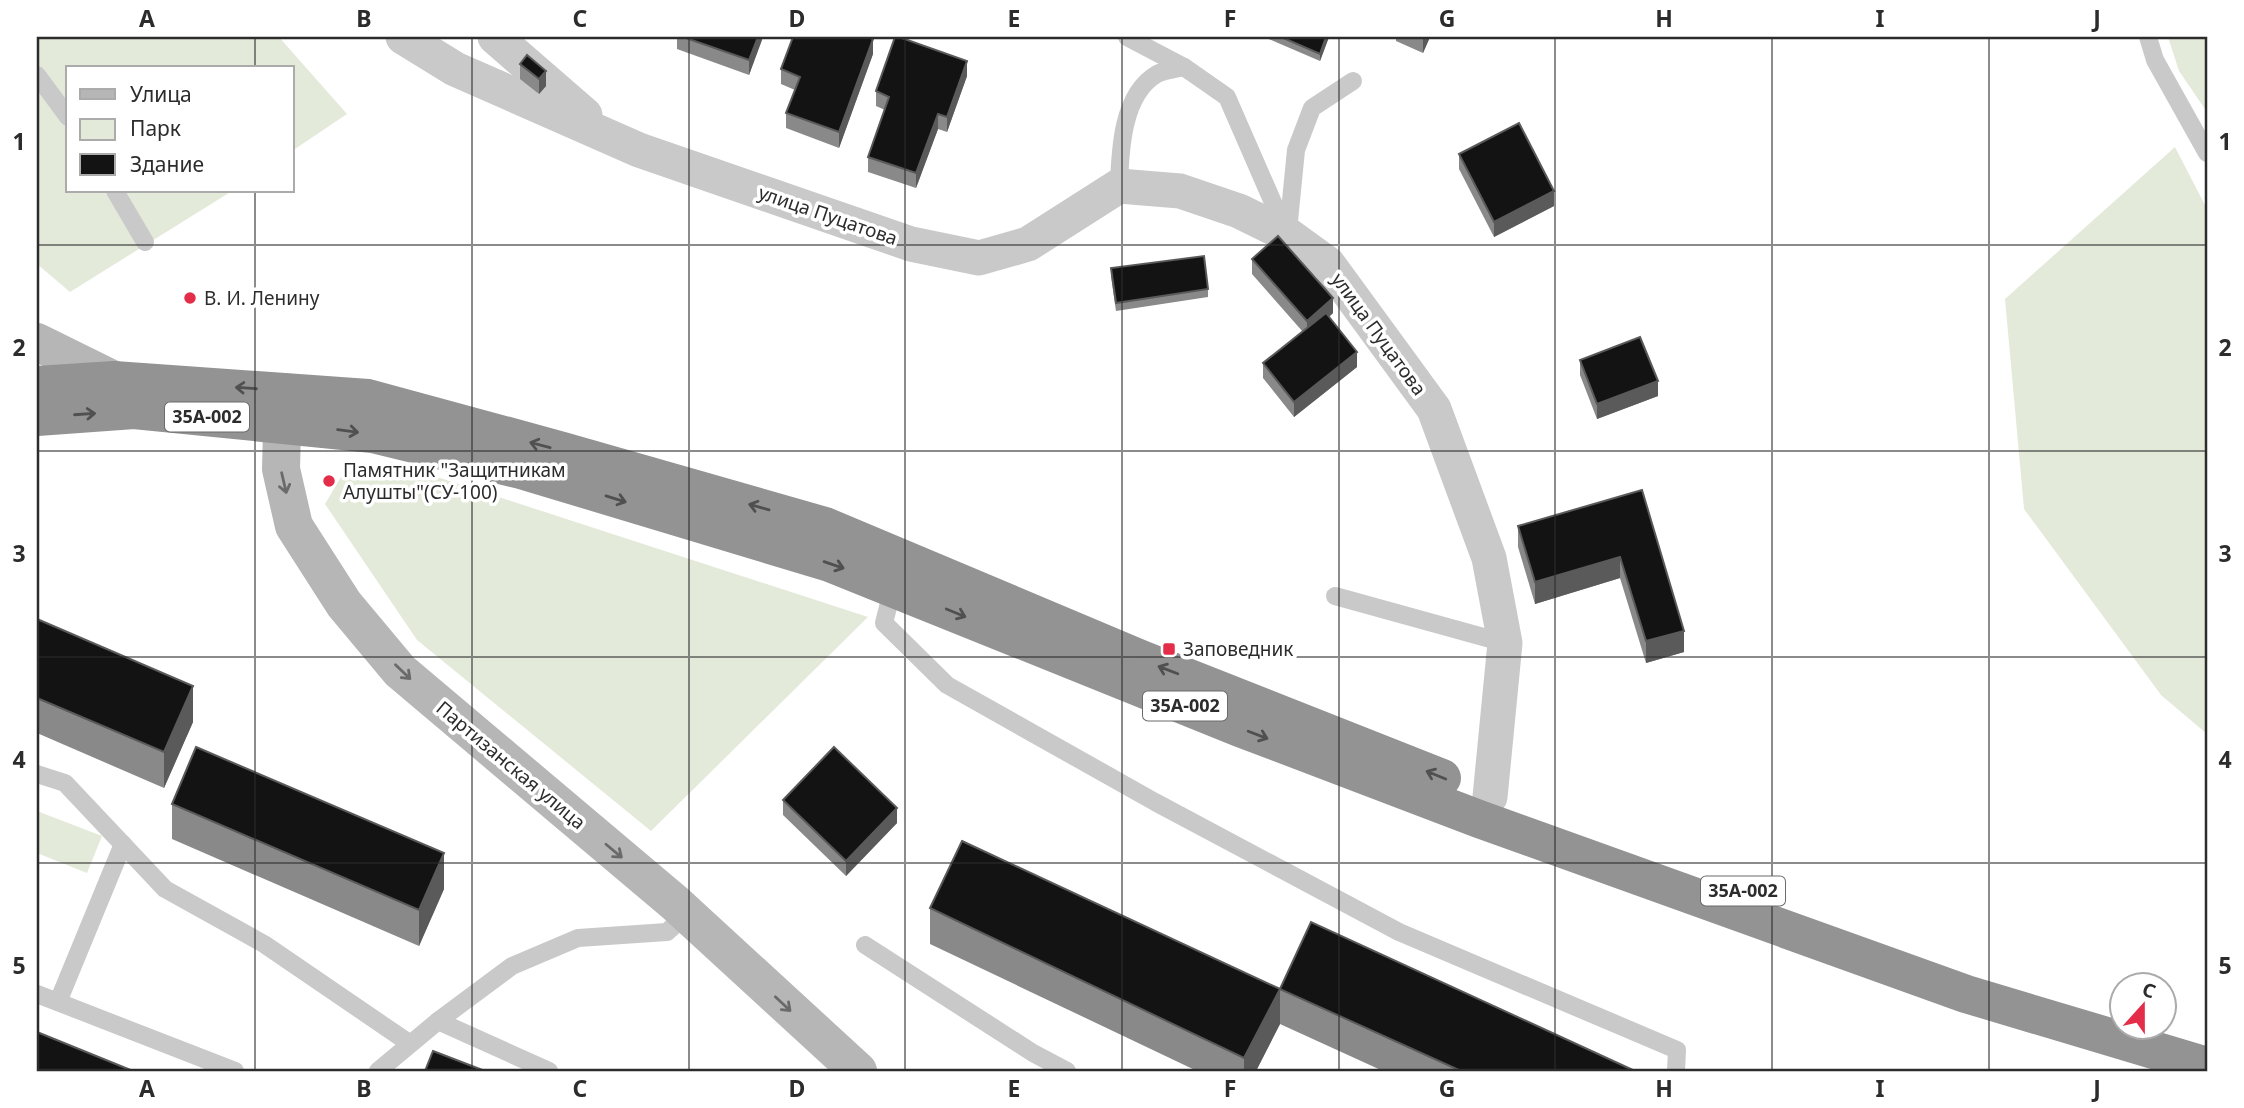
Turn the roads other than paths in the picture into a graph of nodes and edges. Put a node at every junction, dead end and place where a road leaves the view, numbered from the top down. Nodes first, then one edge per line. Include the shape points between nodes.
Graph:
1 (402, 37) edge
2 (495, 37) edge
3 (1127, 37) edge
4 (2148, 37) edge
5 (1184, 67) junction
6 (37, 75) edge
7 (1353, 81) dead end
8 (66, 114) edge
9 (612, 138) junction
10 (2207, 153) edge
11 (1119, 186) junction
12 (116, 192) edge
13 (1287, 235) junction
14 (145, 242) dead end
15 (37, 342) edge
16 (37, 385) edge
17 (124, 395) junction
18 (282, 407) junction
19 (37, 417) edge
20 (893, 586) junction
21 (1335, 596) dead end
22 (1505, 643) junction
23 (37, 774) edge
24 (1490, 797) junction
25 (124, 844) junction
26 (675, 903) junction
27 (865, 945) dead end
28 (37, 994) edge
29 (58, 1002) junction
30 (2108, 1019) edge
31 (438, 1021) junction
32 (2178, 1040) edge
33 (409, 1043) junction
34 (2207, 1048) edge
35 (2207, 1066) edge
36 (235, 1071) edge
37 (378, 1071) edge
38 (549, 1071) edge
39 (858, 1071) edge
40 (1068, 1071) edge
41 (1676, 1071) edge

1 - 9 street, улица Пуцатова via 454,69
2 - 9 street, улица Пуцатова
3 - 5 lane
4 - 10 lane via 2155,60
5 - 11 lane via 1157,74 1134,97 1120,152
5 - 13 lane via 1227,97
6 - 8 lane
7 - 13 lane via 1312,108 1296,150
9 - 11 street, улица Пуцатова via 911,244 978,258 1028,244
11 - 13 street, улица Пуцатова via 1180,191 1239,211
12 - 14 lane
13 - 22 street, улица Пуцатова via 1328,264 1434,409 1489,558
15 - 17 main road
16 - 17 highway
17 - 18 highway, 35А-002
19 -> 17 highway
18 -> 20 highway, 35А-002 via 521,470
24 -> 18 highway, 35А-002 via 1141,659 824,526 368,398
18 -> 26 main road, Партизанская улица via 281,469 294,526 344,604 400,671
20 -> 35 highway, 35А-002 via 1479,820 1966,994
20 - 41 lane via 884,623 947,685 1399,932 1677,1050
21 - 22 lane
22 - 24 street, улица Пуцатова
23 - 25 lane via 65,782
24 - 30 highway, 35А-002 via 1879,942
25 - 29 lane
25 - 33 lane via 165,889 264,944
26 - 31 lane via 678,921 667,932 578,938 512,966
26 -> 39 main road, Партизанская улица
27 - 40 lane via 1032,1053
28 - 29 lane
29 - 36 lane
31 - 33 lane
31 - 38 lane
32 - 34 highway
33 - 37 lane

